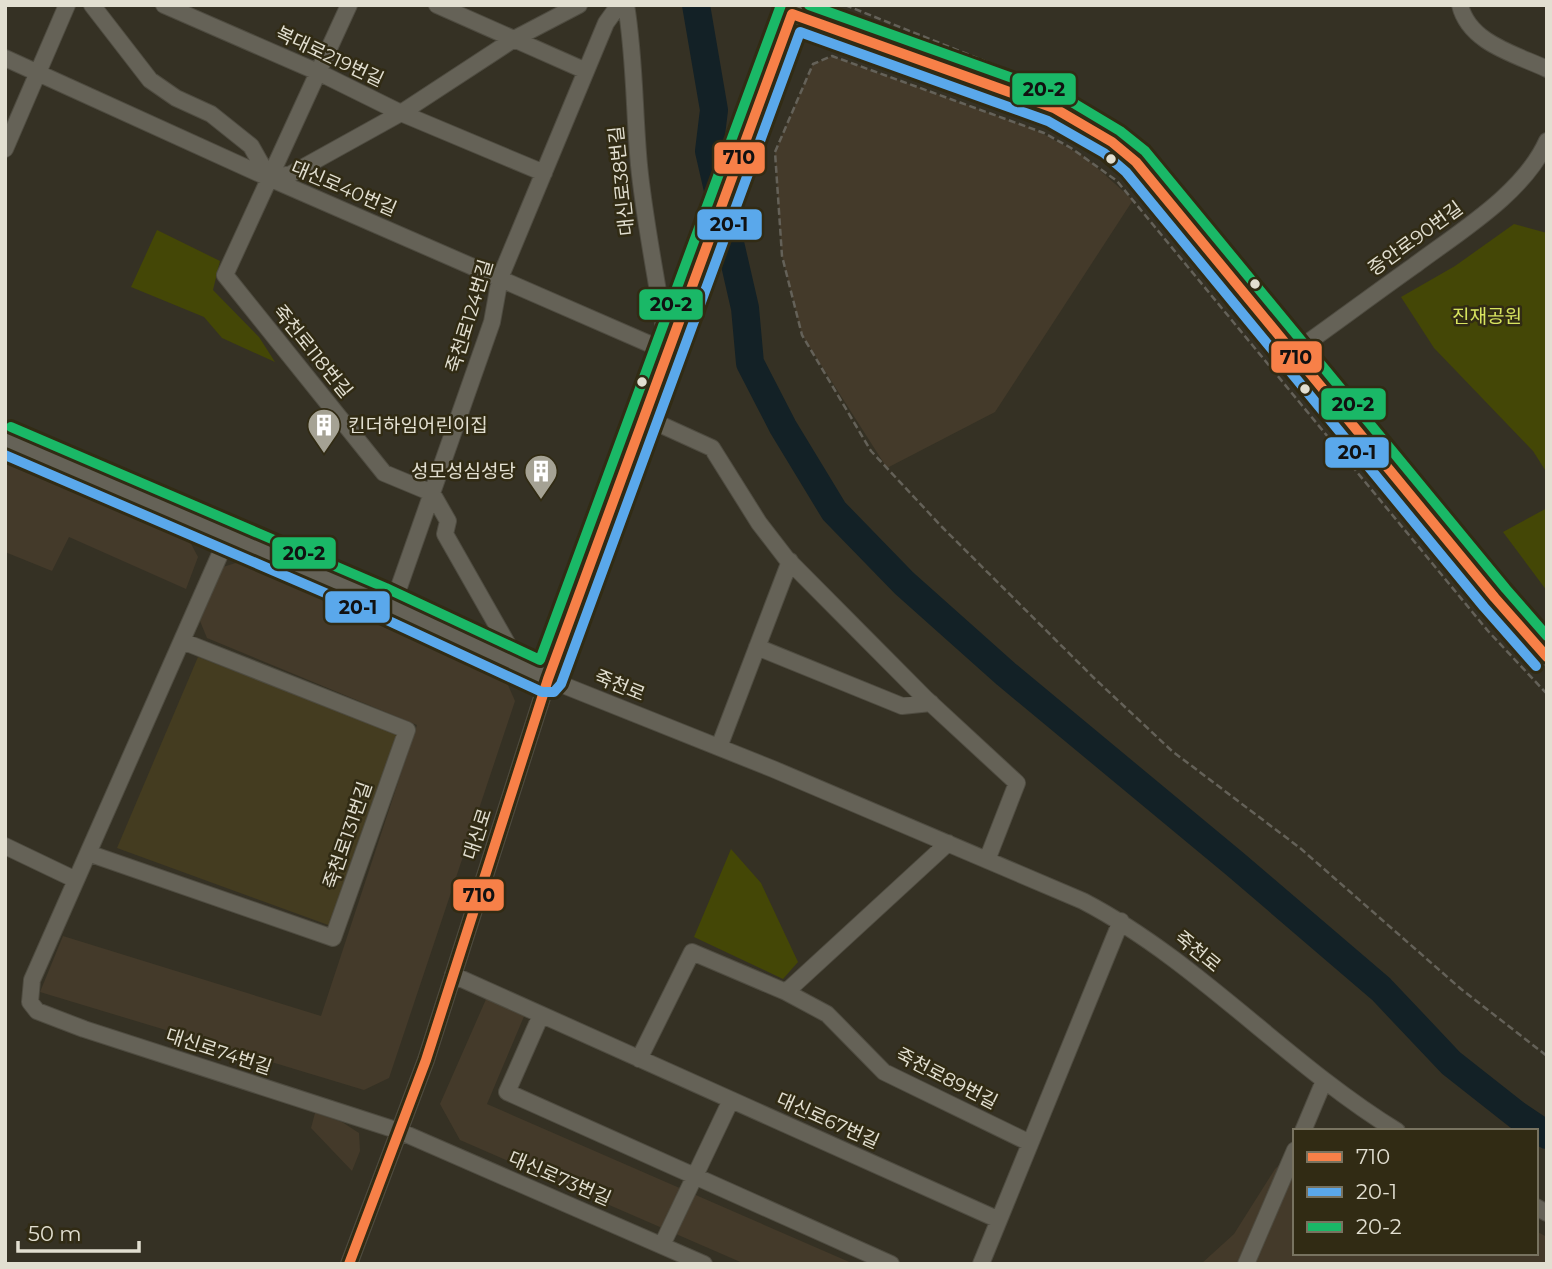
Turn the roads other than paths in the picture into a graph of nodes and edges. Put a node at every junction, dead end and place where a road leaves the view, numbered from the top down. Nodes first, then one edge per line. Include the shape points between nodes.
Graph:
1 (67, 5) edge
2 (92, 5) edge
3 (164, 5) edge
4 (349, 5) edge
5 (437, 5) edge
6 (579, 5) edge
7 (619, 5) edge
8 (626, 5) edge
9 (1460, 5) edge
10 (793, 10) edge
11 (514, 39) junction
12 (5, 58) edge
13 (1547, 69) edge
14 (586, 71) junction
15 (38, 72) junction
16 (320, 73) junction
17 (401, 113) junction
18 (1547, 141) edge
19 (5, 149) edge
20 (544, 173) junction
21 (269, 178) junction
22 (500, 278) junction
23 (670, 348) junction
24 (1293, 354) junction
25 (644, 417) junction
26 (5, 440) edge
27 (432, 493) junction
28 (228, 536) junction
29 (790, 561) junction
30 (392, 607) junction
31 (182, 641) junction
32 (757, 647) junction
33 (1547, 657) edge
34 (520, 666) junction
35 (548, 679) junction
36 (931, 703) junction
37 (719, 747) junction
38 (948, 843) junction
39 (5, 846) edge
40 (88, 853) junction
41 (987, 860) junction
42 (76, 880) junction
43 (1121, 921) junction
44 (453, 975) junction
45 (786, 992) junction
46 (541, 1015) junction
47 (639, 1059) junction
48 (1324, 1081) junction
49 (731, 1100) junction
50 (1304, 1129) edge
51 (1394, 1129) edge
52 (399, 1130) junction
53 (1030, 1143) junction
54 (1293, 1155) edge
55 (696, 1177) junction
56 (999, 1220) junction
57 (662, 1245) junction
58 (349, 1264) edge
59 (704, 1264) edge
60 (891, 1264) edge
61 (981, 1264) edge
62 (1246, 1264) edge

1 - 15 street
2 - 21 street via 150,80 212,114 251,146
3 - 16 street, 복대로219번길
4 - 16 street, 죽천로118번길
5 - 11 street
6 - 11 street
7 - 14 street, 죽천로124번길 via 606,23
8 - 23 street, 대신로38번길 via 647,236
9 - 13 street via 1463,20 1486,41
10 - 23 street, 대신로
10 - 24 street via 1055,108 1112,142 1136,162
11 - 14 street
11 - 17 street
12 - 15 street, 대신로40번길
14 - 20 street, 죽천로124번길
15 - 19 street
15 - 21 street, 대신로40번길
16 - 17 street, 복대로219번길
16 - 21 street, 죽천로118번길
17 - 20 street, 복대로219번길
17 - 21 street via 291,174
18 - 24 street, 증안로90번길 via 1514,187 1474,221
20 - 22 street, 죽천로124번길
21 - 22 street, 대신로40번길
21 - 27 street, 죽천로118번길 via 225,275 384,472
22 - 23 street, 대신로40번길
22 - 27 street, 죽천로124번길 via 492,323
23 - 25 street, 대신로
24 - 33 street
25 - 29 street via 712,448 759,523
25 - 35 street, 대신로
26 - 28 street, 죽천로
27 - 30 street, 죽천로124번길
27 - 34 street via 448,521 445,534
28 - 30 street, 죽천로
28 - 31 street
29 - 32 street
29 - 36 street
30 - 34 street, 죽천로
31 - 40 street
31 - 40 street, 죽천로131번길 via 407,730 333,938
32 - 36 street via 902,706
32 - 37 street
34 - 35 street, 죽천로
35 - 37 street, 죽천로
35 - 44 street, 대신로
36 - 41 street via 1017,783
37 - 38 street, 죽천로
38 - 41 street, 죽천로
38 - 45 street
39 - 42 street
40 - 42 street
41 - 43 street, 죽천로
42 - 52 street, 대신로74번길 via 32,980 30,1002 37,1011
43 - 48 street, 죽천로
43 - 53 street
44 - 46 street, 대신로67번길
44 - 52 street, 대신로
45 - 47 street via 692,952
45 - 53 street, 죽천로89번길 via 827,1014 884,1072
46 - 47 street, 대신로67번길
46 - 55 street via 507,1092
47 - 49 street, 대신로67번길
48 - 50 street
48 - 51 street, 죽천로
49 - 55 street
49 - 56 street, 대신로67번길
52 - 57 street, 대신로73번길
52 - 58 street, 대신로
53 - 56 street
54 - 62 street
55 - 57 street
55 - 60 street
56 - 61 street
57 - 59 street, 대신로73번길

